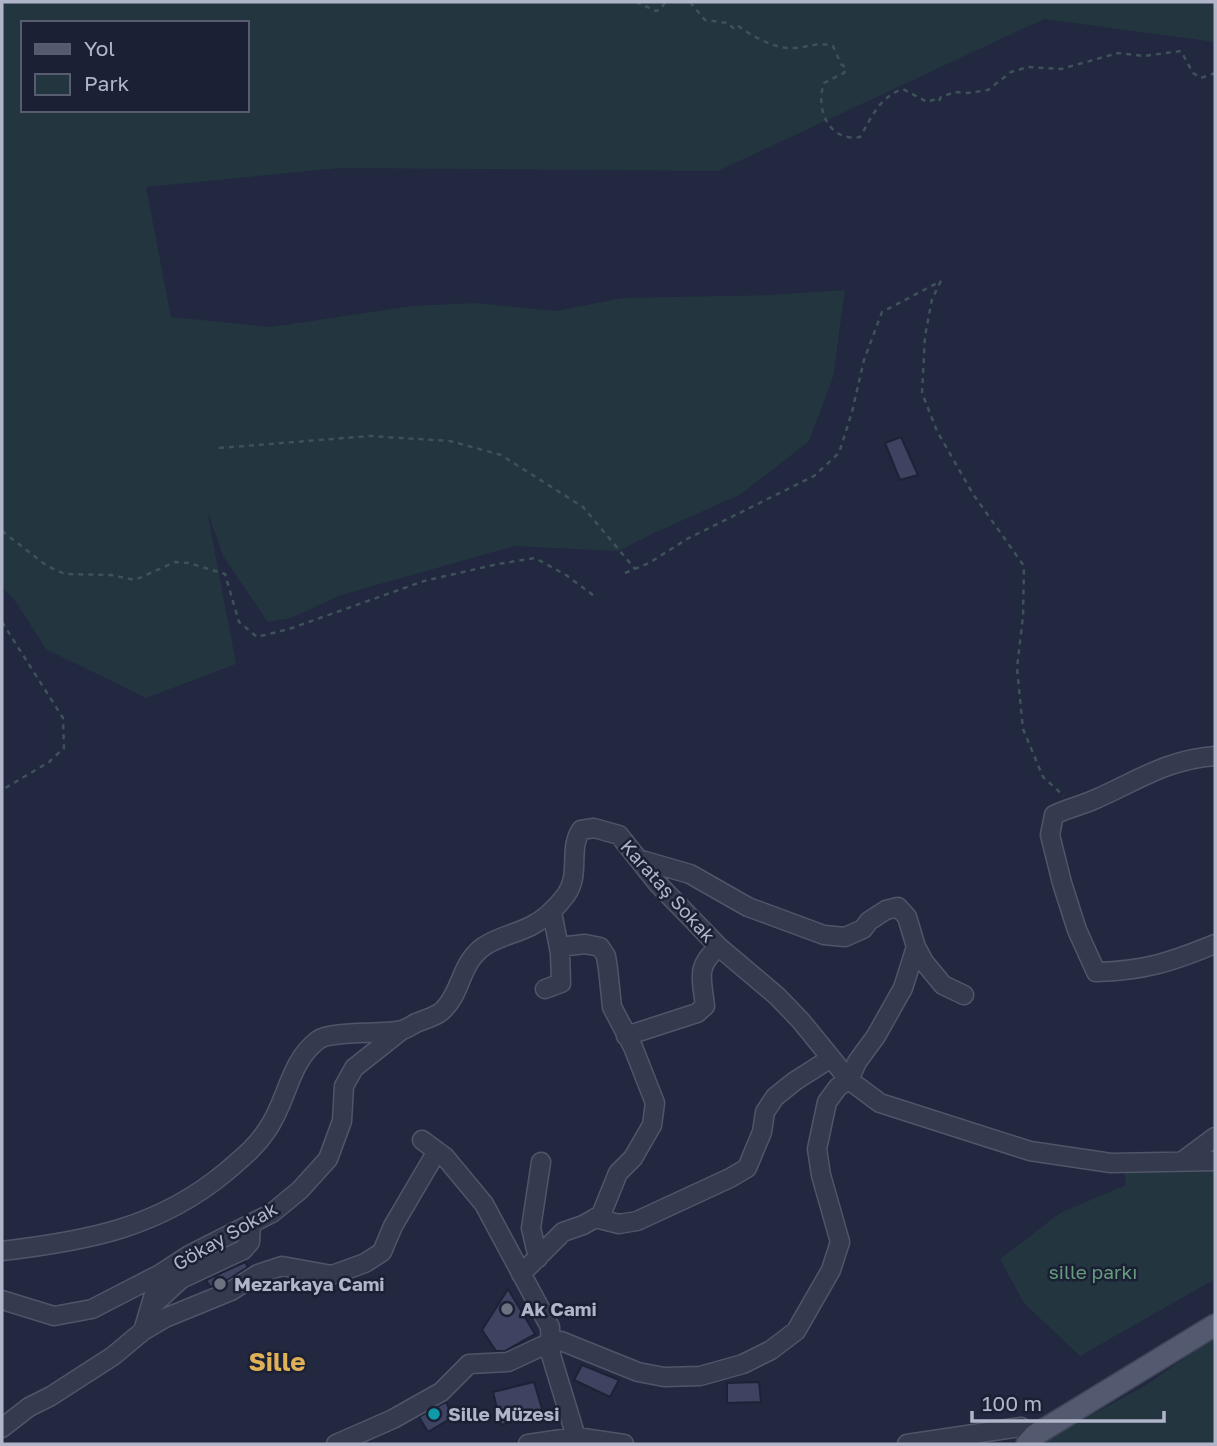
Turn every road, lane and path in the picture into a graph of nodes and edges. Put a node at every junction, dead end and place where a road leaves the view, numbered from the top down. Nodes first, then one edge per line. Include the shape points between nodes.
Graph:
1 (636, 2) edge
2 (665, 2) edge
3 (690, 2) edge
4 (1215, 73) edge
5 (219, 448) dead end
6 (2, 531) edge
7 (635, 569) junction
8 (625, 573) dead end
9 (593, 595) dead end
10 (2, 622) edge
11 (1215, 756) edge
12 (2, 790) edge
13 (1074, 805) junction
14 (638, 859) junction
15 (552, 912) junction
16 (1215, 944) edge
17 (559, 947) junction
18 (719, 947) junction
19 (916, 947) junction
20 (545, 989) dead end
21 (964, 995) dead end
22 (402, 1030) junction
23 (626, 1036) junction
24 (831, 1058) junction
25 (849, 1080) junction
26 (1215, 1137) edge
27 (422, 1140) dead end
28 (438, 1151) junction
29 (1184, 1160) junction
30 (1215, 1161) edge
31 (541, 1162) dead end
32 (595, 1218) junction
33 (251, 1224) junction
34 (6, 1252) edge
35 (538, 1258) junction
36 (521, 1274) junction
37 (160, 1275) junction
38 (2, 1300) edge
39 (152, 1306) junction
40 (1215, 1325) edge
41 (144, 1331) junction
42 (551, 1342) junction
43 (2, 1428) edge
44 (576, 1437) junction
45 (1031, 1440) edge
46 (336, 1444) edge
47 (527, 1444) edge
48 (624, 1444) edge
49 (906, 1444) edge

1 - 2 path via 656,11
3 - 4 path via 705,20 733,28 737,25 777,46 833,46 846,68 824,83 820,104 830,129 851,138 860,137 888,94 903,89 927,102 939,101 956,92 988,90 1011,72 1028,67 1060,69 1118,53 1144,56 1181,51 1193,73 1201,78
5 - 7 path via 370,436 450,441 501,455 583,507
6 - 9 path via 47,566 65,574 135,580 175,562 225,574 239,622 257,638 424,581 535,558
7 - 8 path
7 - 13 path via 814,477 831,461 839,453 882,312 941,281 932,299 925,336 922,393 937,431 973,494 1024,566 1017,668 1023,729 1043,777
10 - 12 path via 63,718 64,748
11 - 13 street via 1165,765
13 - 16 street via 1054,815 1050,835 1077,930 1096,972 1126,972 1168,963
14 - 15 street, Karataş Sokak via 618,835 594,828 581,830 574,841 575,879
14 - 18 street, Karataş Sokak
14 - 19 street via 690,874 748,907 824,935 845,937 898,907 907,917
15 - 17 street
15 - 22 street, Karataş Sokak via 482,948 464,968 443,1011
17 - 20 street via 561,982
17 - 23 street via 600,947 606,956 612,1007
18 - 23 street via 706,957 701,971 705,1006 697,1013
18 - 24 street, Karataş Sokak via 777,996
19 - 21 street via 943,985
19 - 25 street via 903,988
22 - 33 street, Gökay Sokak via 354,1068 344,1086 342,1121 328,1159 300,1190
22 - 34 street, Karataş Sokak via 322,1037 304,1051 274,1121 256,1147 210,1185 161,1215 102,1236
23 - 32 street via 655,1103 652,1125 633,1158 618,1173 601,1214
24 - 25 street, Karataş Sokak
24 - 32 street via 775,1097 765,1112 747,1168 637,1221 619,1224
25 - 29 street, Karataş Sokak via 880,1103 1030,1151 1111,1163
25 - 42 street via 827,1102 817,1149 840,1241 831,1270 796,1331 743,1364 700,1376 638,1372 561,1341
26 - 29 street
27 - 28 street
28 - 36 street via 484,1205
28 - 41 street via 382,1252 365,1263 332,1275 282,1266
29 - 30 street, Karataş Sokak
31 - 35 street via 531,1228
32 - 35 street via 563,1232
33 - 37 street, Gökay Sokak
33 - 39 street via 250,1241 243,1250 181,1279
35 - 36 street
36 - 42 street via 550,1327
37 - 38 street, Gökay Sokak via 92,1309 54,1316
37 - 39 street
39 - 41 street
40 - 45 main road
41 - 43 street
42 - 44 street
42 - 46 street via 508,1362 469,1364 441,1392
44 - 47 street
44 - 48 street
45 - 49 street via 1021,1427

